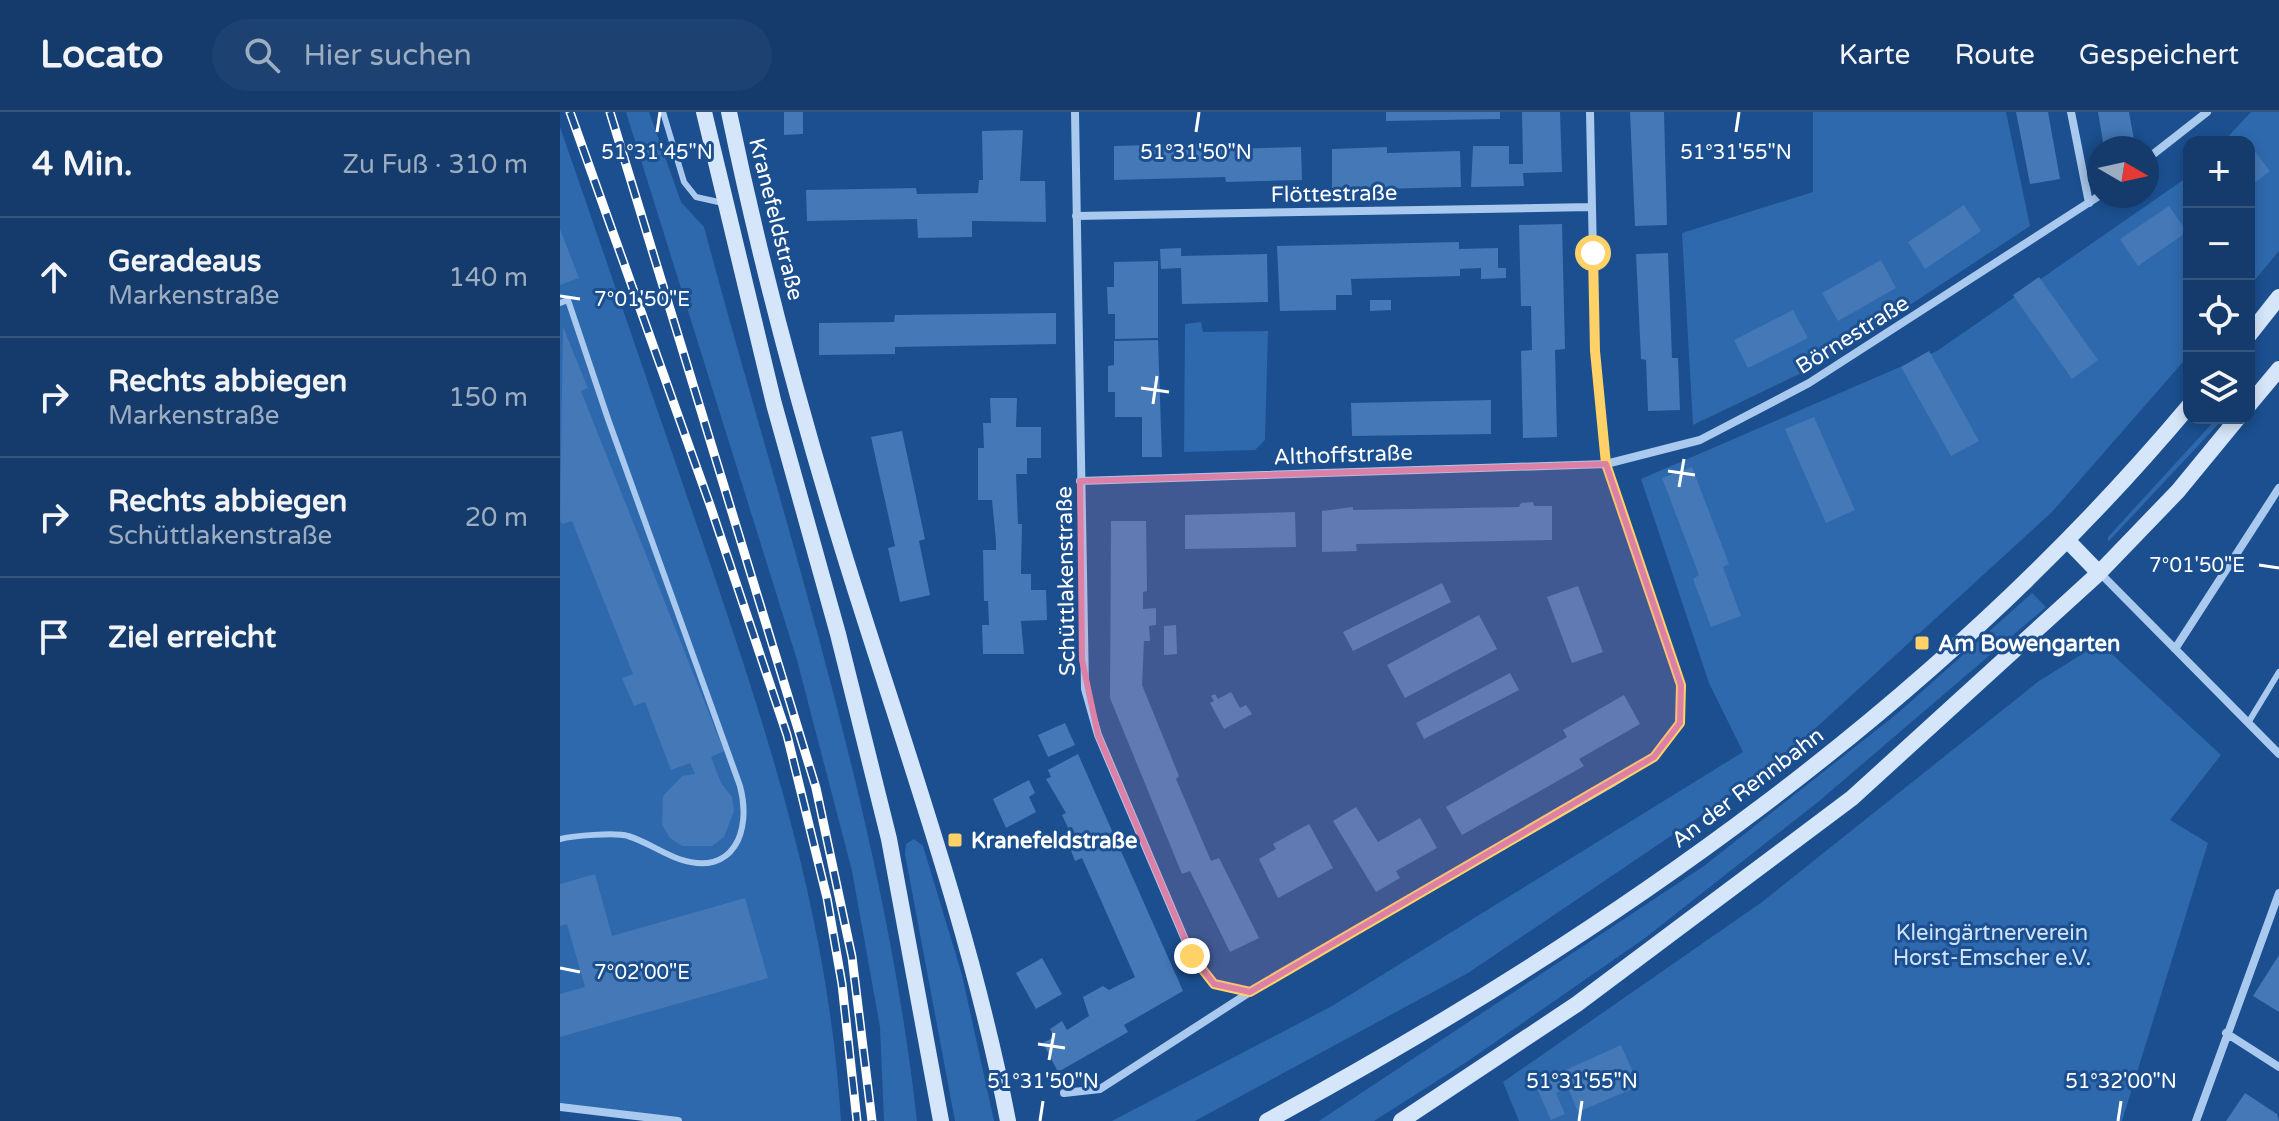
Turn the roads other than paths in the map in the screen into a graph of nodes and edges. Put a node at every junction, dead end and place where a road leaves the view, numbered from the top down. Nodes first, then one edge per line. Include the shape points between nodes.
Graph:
1 (663, 112) edge
2 (704, 112) edge
3 (729, 112) edge
4 (1075, 112) edge
5 (1590, 112) edge
6 (2071, 112) edge
7 (2207, 112) edge
8 (2159, 150) edge
9 (2087, 193) edge
10 (724, 203) junction
11 (2087, 204) edge
12 (1591, 207) junction
13 (1076, 216) junction
14 (2279, 297) edge
15 (560, 303) edge
16 (2255, 327) edge
17 (2279, 369) edge
18 (2255, 398) edge
19 (2183, 413) edge
20 (2233, 424) edge
21 (1606, 464) junction
22 (1080, 481) junction
23 (2279, 488) edge
24 (2068, 541) junction
25 (2099, 573) junction
26 (2175, 649) junction
27 (2279, 672) edge
28 (2248, 723) junction
29 (2279, 754) edge
30 (560, 839) edge
31 (2279, 893) edge
32 (1250, 992) junction
33 (2226, 1033) junction
34 (2279, 1067) edge
35 (1064, 1093) dead end
36 (560, 1107) edge
37 (678, 1121) edge
38 (941, 1121) edge
39 (1008, 1121) edge
40 (1267, 1121) edge
41 (1401, 1121) edge
42 (2196, 1121) edge

1 - 10 lane via 684,182 696,197
2 - 10 main road, Kranefeldstraße
3 - 39 main road, Kranefeldstraße via 801,402 969,953
4 - 13 street, Schüttlakenstraße
5 - 12 street
6 - 9 street
7 - 8 street
10 - 38 main road, Kranefeldstraße via 889,839
11 - 21 street, Börnestraße via 1809,383 1700,440
12 - 13 street, Flöttestraße
12 - 21 street via 1595,351
13 - 22 street, Schüttlakenstraße
14 - 16 main road
15 - 30 lane via 568,300 601,389 746,813 738,843 710,862 678,859 629,836
17 - 18 main road
19 - 24 main road, An der Rennbahn
20 - 25 main road
21 - 22 street, Althoffstraße
21 - 32 street via 1681,685 1680,723 1654,757
22 - 32 street, Schüttlakenstraße via 1082,660 1098,735 1192,956 1214,984
23 - 26 street
24 - 25 main road
24 - 40 main road, An der Rennbahn via 1888,705 1717,839 1441,1021
25 - 26 street
25 - 41 main road via 1852,798 1577,1004
26 - 28 street
27 - 28 lane
28 - 29 street
31 - 33 street
32 - 35 street via 1100,1089
33 - 34 street
33 - 42 street
36 - 37 street

